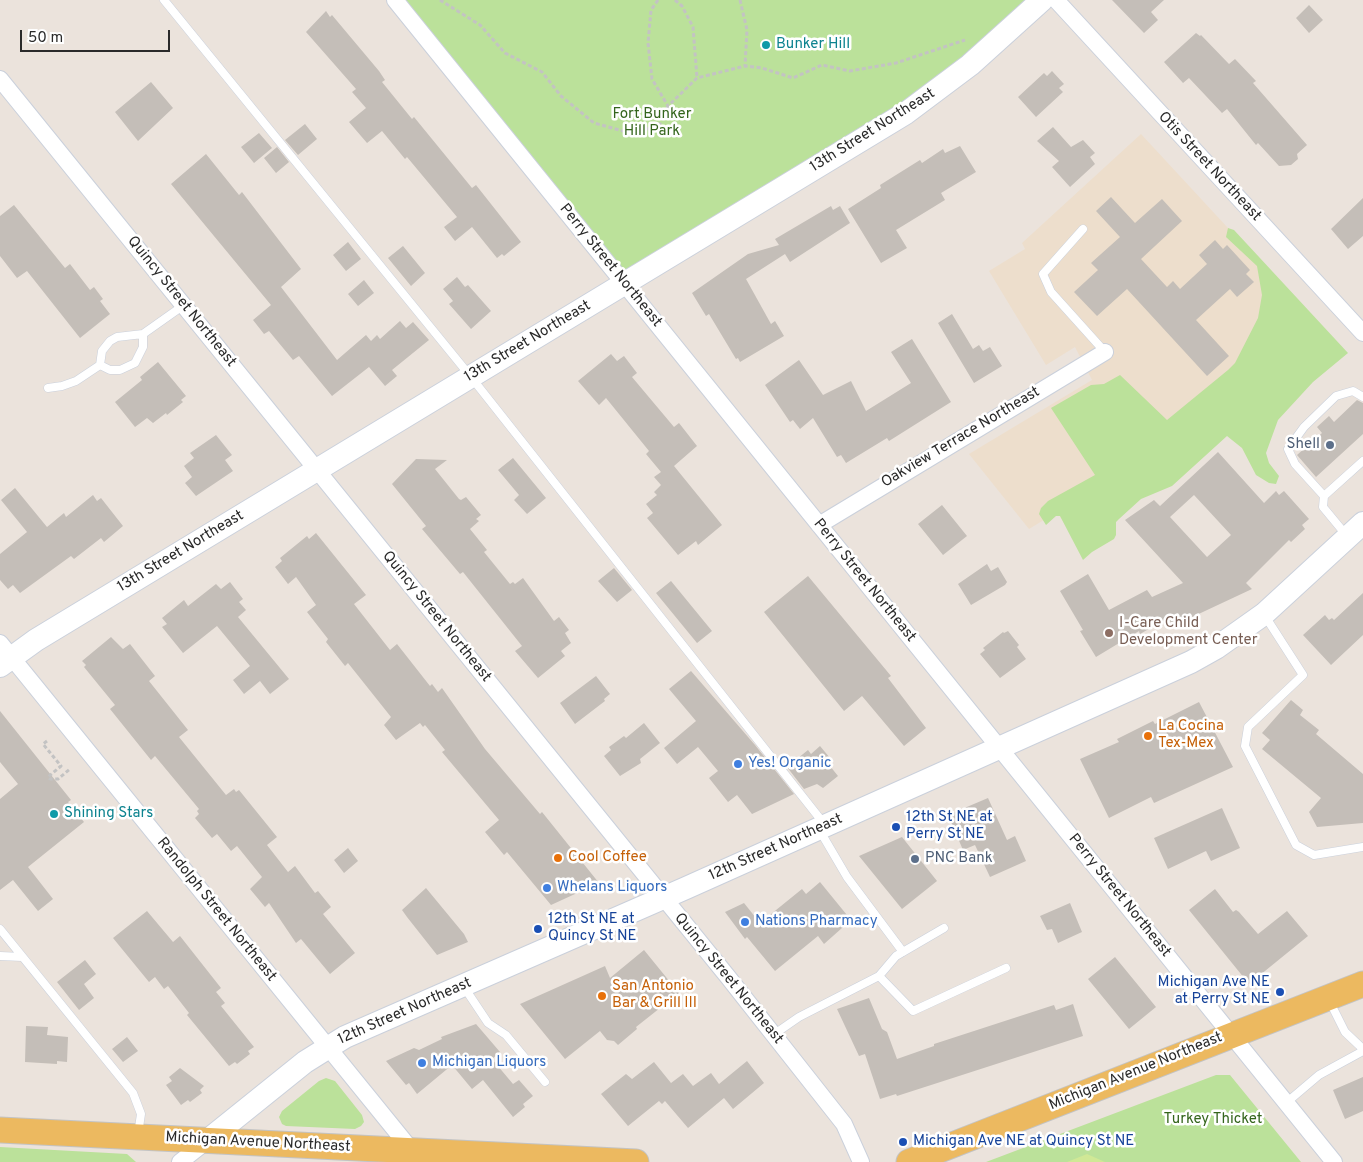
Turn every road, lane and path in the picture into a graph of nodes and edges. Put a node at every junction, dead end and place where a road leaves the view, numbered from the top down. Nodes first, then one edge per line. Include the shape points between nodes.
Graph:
1 (164, 0) edge
2 (395, 0) edge
3 (440, 0) edge
4 (658, 0) edge
5 (676, 0) edge
6 (740, 0) edge
7 (1042, 0) edge
8 (1056, 0) edge
9 (983, 54) junction
10 (745, 66) junction
11 (697, 78) junction
12 (0, 79) edge
13 (668, 106) junction
14 (1083, 229) dead end
15 (624, 284) junction
16 (184, 305) junction
17 (1363, 333) edge
18 (143, 334) junction
19 (1105, 352) joint
20 (100, 365) junction
21 (471, 377) junction
22 (48, 388) dead end
23 (1363, 397) edge
24 (1363, 461) edge
25 (317, 469) junction
26 (1324, 496) junction
27 (819, 525) junction
28 (1356, 530) edge
29 (1264, 614) junction
30 (4, 656) edge
31 (47, 741) dead end
32 (1000, 749) junction
33 (70, 769) dead end
34 (822, 828) junction
35 (1363, 847) edge
36 (663, 899) junction
37 (944, 928) dead end
38 (0, 930) edge
39 (903, 952) junction
40 (0, 956) edge
41 (22, 957) junction
42 (1006, 968) dead end
43 (880, 976) junction
44 (1363, 984) edge
45 (462, 986) junction
46 (1328, 997) junction
47 (1230, 1034) junction
48 (774, 1035) junction
49 (328, 1047) junction
50 (1363, 1050) edge
51 (545, 1082) dead end
52 (1286, 1103) junction
53 (0, 1130) edge
54 (137, 1136) junction
55 (208, 1140) junction
56 (413, 1152) junction
57 (180, 1162) edge
58 (630, 1162) edge
59 (636, 1162) edge
60 (861, 1162) edge
61 (909, 1162) edge
62 (1334, 1162) edge

1 - 21 lane
2 - 15 street, Perry Street Northeast
3 - 13 path via 480,25 505,53 542,72 560,96 594,123 634,134 660,124
4 - 13 path via 651,10 648,43 652,79
5 - 11 path via 693,27
6 - 10 path via 747,30
7 - 9 street, 13th Street Northeast
8 - 17 street, Otis Street Northeast
9 - 10 path via 966,39 896,64 850,71 822,65 793,78
9 - 15 street, 13th Street Northeast via 906,113
10 - 11 path
11 - 13 path
12 - 16 street, Quincy Street Northeast
14 - 19 lane via 1044,274 1051,292
15 - 21 street, 13th Street Northeast
15 - 27 street, Perry Street Northeast
16 - 18 lane
16 - 25 street, Quincy Street Northeast
18 - 20 lane via 110,341 102,351
18 - 20 lane via 143,348 135,363 120,370
19 - 27 street, Oakview Terrace Northeast
20 - 22 lane via 76,381
21 - 25 street, 13th Street Northeast
21 - 34 lane
23 - 26 lane via 1353,391 1336,396 1304,427 1288,449 1295,464
24 - 26 lane
25 - 30 street, 13th Street Northeast
25 - 36 street, Quincy Street Northeast
26 - 28 lane via 1323,507
27 - 32 street, Perry Street Northeast
28 - 29 street, 12th Street Northeast
29 - 32 street, 12th Street Northeast via 1191,662
29 - 35 lane via 1303,675 1248,727 1246,746 1296,845 1314,855
30 - 49 street, Randolph Street Northeast
31 - 33 path via 44,744 61,766 48,777 58,779
32 - 34 street, 12th Street Northeast
32 - 47 street, Perry Street Northeast
34 - 36 street, 12th Street Northeast
34 - 39 lane via 847,877
36 - 45 street, 12th Street Northeast
36 - 48 street, Quincy Street Northeast
37 - 39 lane
38 - 41 lane
39 - 43 lane
40 - 41 lane
41 - 54 lane via 133,1094 141,1114
42 - 43 lane via 912,1011
43 - 48 lane via 799,1017
44 - 46 main road, Michigan Avenue Northeast
45 - 49 street, 12th Street Northeast
45 - 51 lane via 488,1023 506,1035
46 - 47 main road, Michigan Avenue Northeast
46 - 50 lane via 1345,1032
47 - 52 street, Perry Street Northeast
47 - 61 main road, Michigan Avenue Northeast
48 - 60 street, Quincy Street Northeast via 844,1124
49 - 55 street, 12th Street Northeast
49 - 56 street, Randolph Street Northeast
50 - 52 lane via 1318,1076
52 - 62 street, Perry Street Northeast
53 - 54 main road, Michigan Avenue Northeast
54 - 55 main road, Michigan Avenue Northeast
55 - 56 main road, Michigan Avenue Northeast
55 - 57 street, 12th Street Northeast
56 - 58 main road, Michigan Avenue Northeast
58 - 59 main road, Michigan Avenue Northeast

